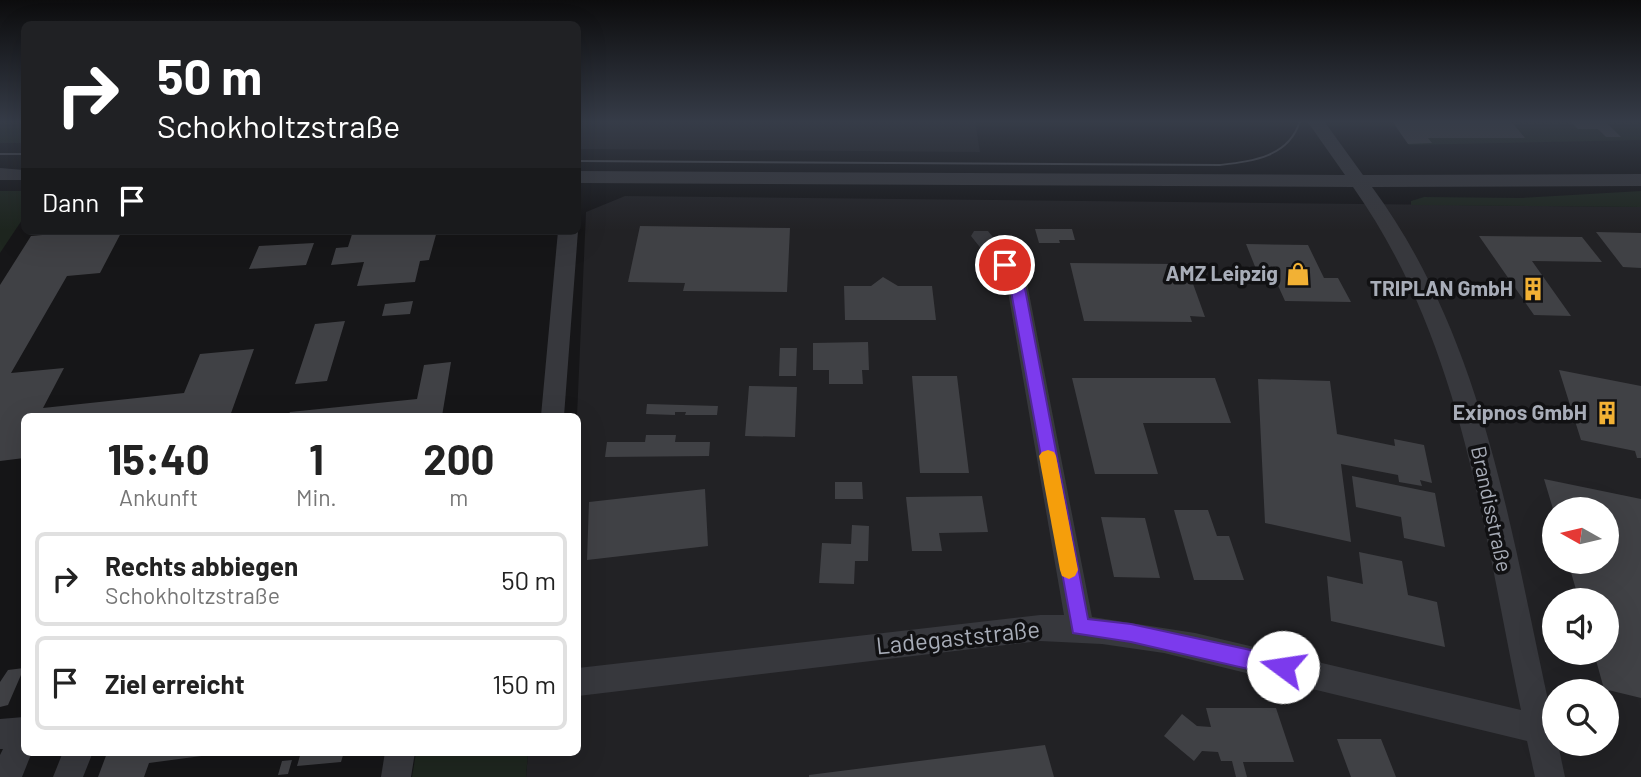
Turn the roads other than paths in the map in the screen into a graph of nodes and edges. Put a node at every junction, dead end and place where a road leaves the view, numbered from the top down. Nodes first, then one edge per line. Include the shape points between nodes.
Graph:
1 (1341, 157) edge
2 (0, 174) edge
3 (21, 174) edge
4 (581, 177) edge
5 (1641, 180) edge
6 (1358, 181) junction
7 (568, 235) edge
8 (981, 236) dead end
9 (552, 413) edge
10 (1080, 627) junction
11 (581, 682) edge
12 (1540, 729) junction
13 (0, 734) edge
14 (21, 734) edge
15 (21, 741) edge
16 (76, 756) edge
17 (399, 756) edge
18 (6, 777) edge
19 (68, 777) edge
20 (396, 777) edge
21 (1550, 777) edge

1 - 6 street, Brandisstraße
2 - 3 street
4 - 6 street
5 - 6 street
6 - 12 street, Brandisstraße via 1423,286 1462,386
7 - 9 street
8 - 10 street via 1016,278
10 - 11 street, Ladegaststraße
10 - 12 street, Ladegaststraße via 1223,652
12 - 21 street, Brandisstraße
13 - 14 street
15 - 18 street
16 - 19 street
17 - 20 street

